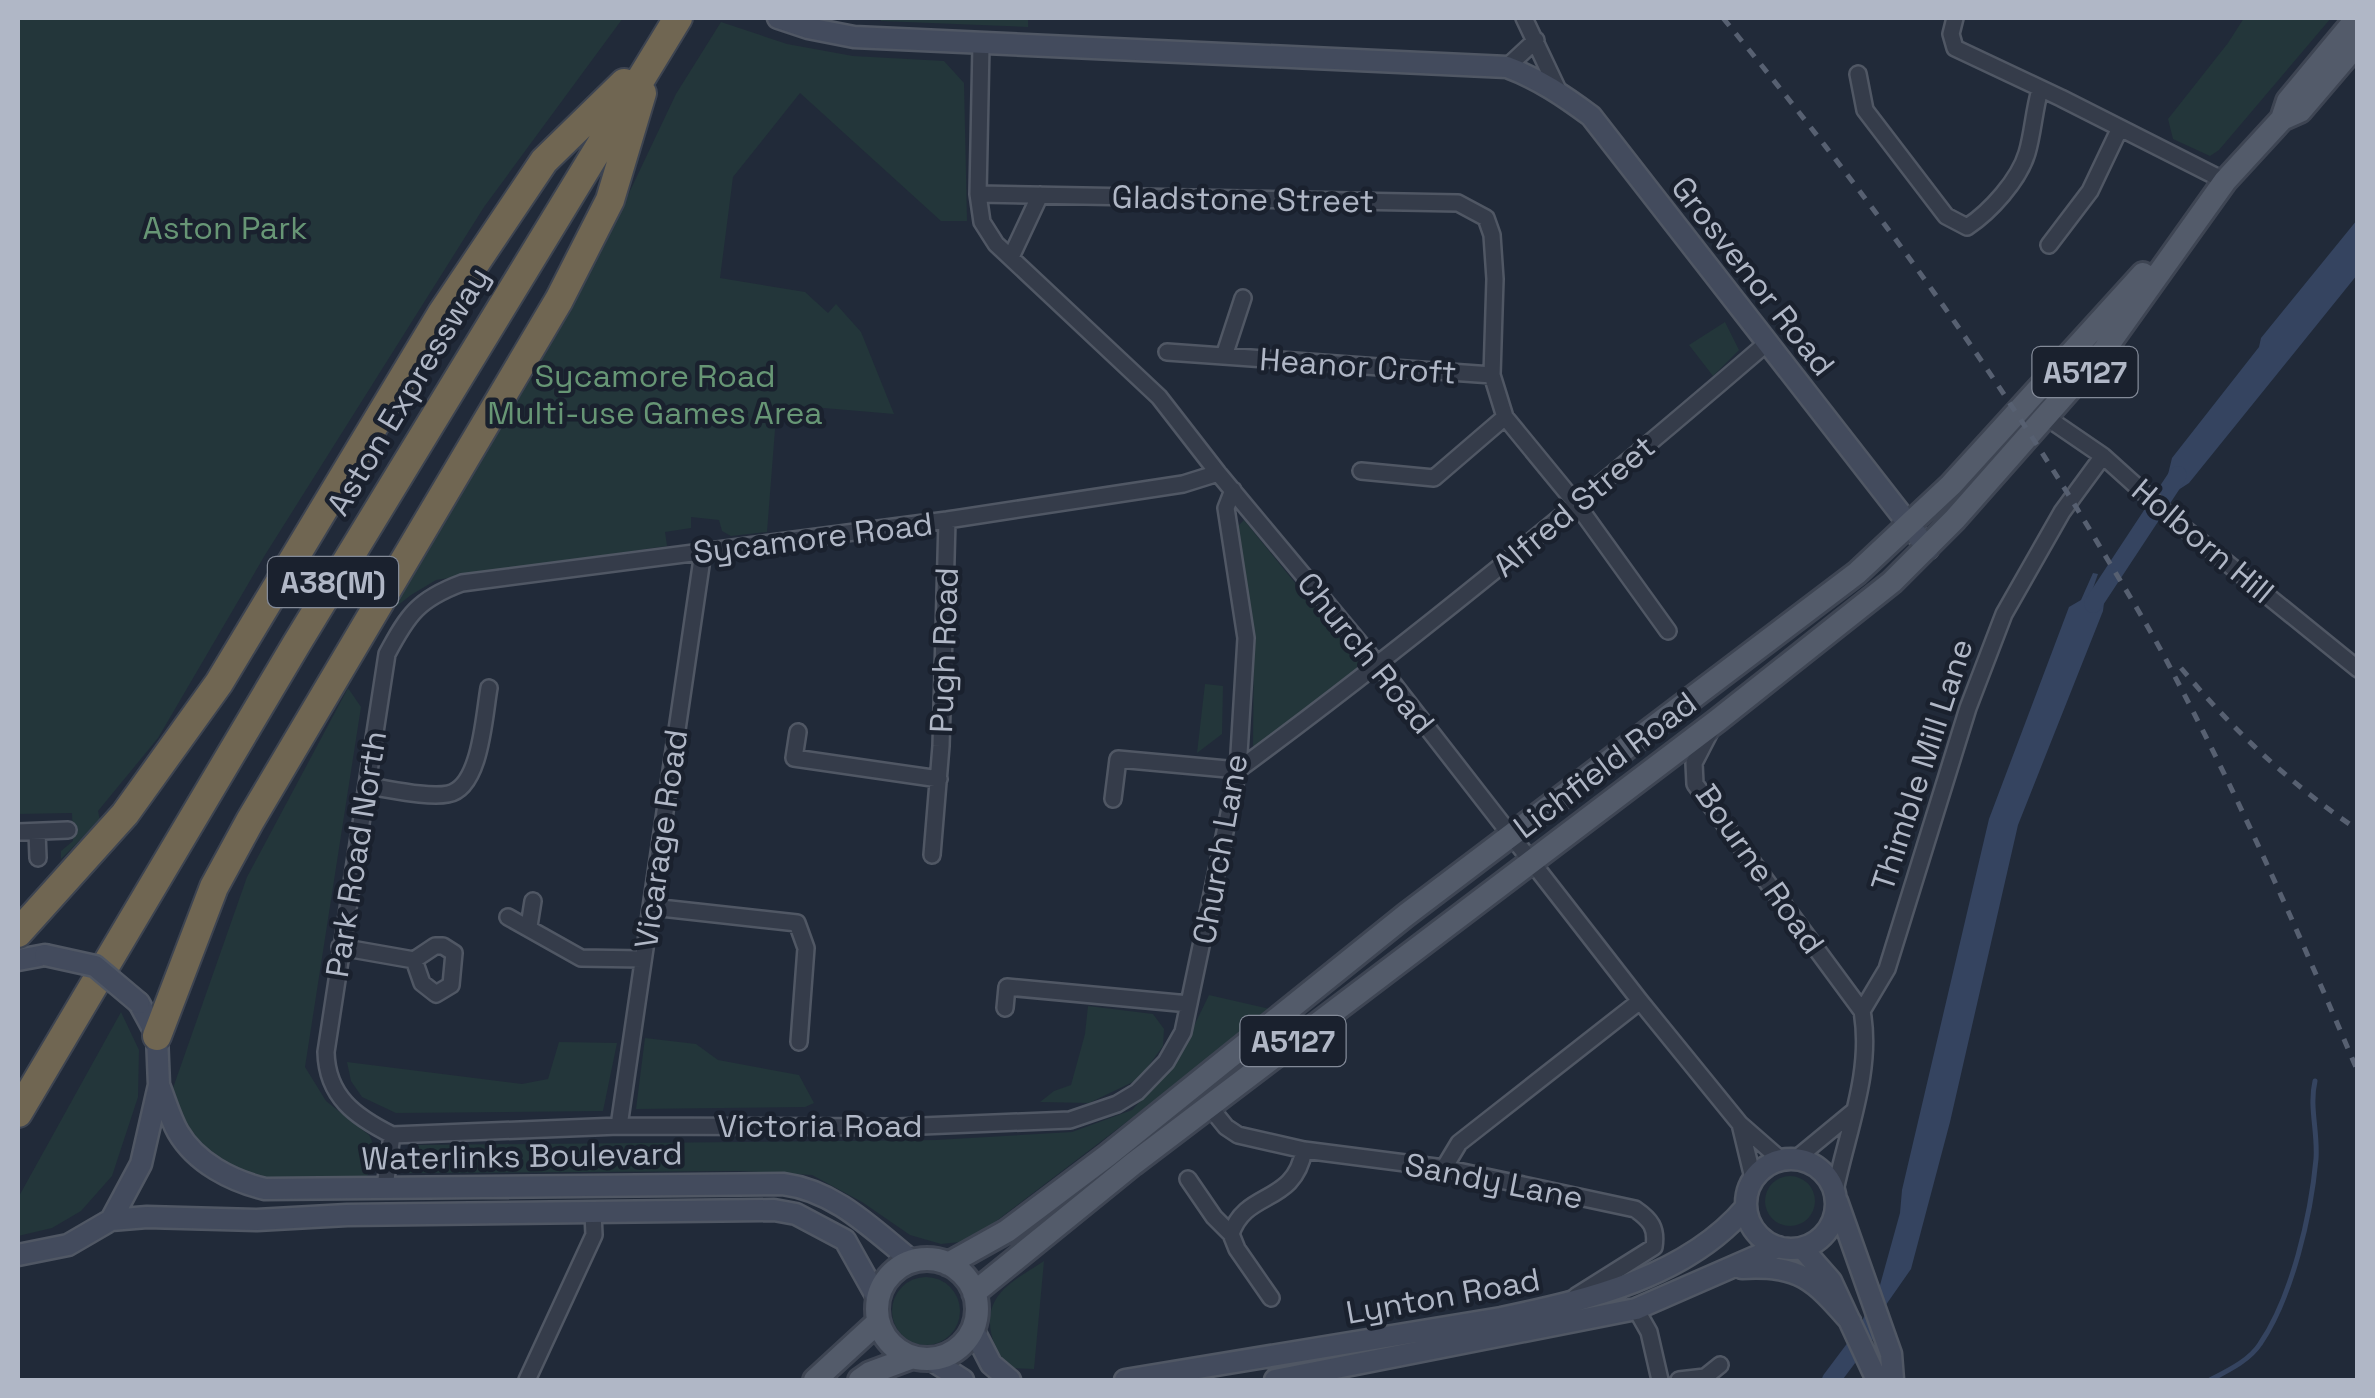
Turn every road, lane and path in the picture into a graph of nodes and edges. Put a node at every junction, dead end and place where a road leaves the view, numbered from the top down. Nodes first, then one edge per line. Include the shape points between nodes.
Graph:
1 (678, 18) edge
2 (778, 18) edge
3 (1524, 18) edge
4 (1955, 18) edge
5 (2358, 18) edge
6 (1536, 40) junction
7 (2358, 43) edge
8 (981, 44) junction
9 (654, 54) junction
10 (1507, 68) junction
11 (1858, 74) dead end
12 (2040, 90) junction
13 (1559, 92) junction
14 (2282, 119) junction
15 (2120, 128) junction
16 (2225, 182) junction
17 (978, 194) junction
18 (1040, 195) junction
19 (2200, 212) junction
20 (2049, 245) dead end
21 (1010, 257) junction
22 (1243, 298) dead end
23 (1767, 343) junction
24 (1166, 352) dead end
25 (1224, 356) junction
26 (1492, 375) junction
27 (1505, 417) junction
28 (2046, 417) junction
29 (2103, 456) junction
30 (1361, 472) dead end
31 (1218, 473) junction
32 (1233, 490) junction
33 (1578, 506) junction
34 (947, 520) junction
35 (1908, 526) junction
36 (1928, 548) junction
37 (703, 552) junction
38 (413, 609) joint
39 (1668, 631) dead end
40 (1377, 666) junction
41 (2358, 669) edge
42 (488, 688) dead end
43 (1718, 720) junction
44 (798, 732) dead end
45 (1238, 770) junction
46 (939, 780) junction
47 (368, 786) junction
48 (1114, 799) dead end
49 (68, 830) dead end
50 (18, 832) edge
51 (36, 832) junction
52 (1511, 836) junction
53 (932, 854) dead end
54 (38, 858) dead end
55 (1530, 864) junction
56 (534, 901) dead end
57 (652, 907) junction
58 (508, 917) dead end
59 (529, 926) junction
60 (18, 934) edge
61 (340, 947) junction
62 (643, 959) junction
63 (18, 960) edge
64 (414, 960) dead end
65 (1640, 1001) junction
66 (1189, 1004) junction
67 (1005, 1008) dead end
68 (1862, 1011) junction
69 (157, 1036) junction
70 (799, 1042) dead end
71 (160, 1085) junction
72 (1209, 1106) junction
73 (1854, 1111) junction
74 (18, 1113) edge
75 (1740, 1124) junction
76 (619, 1126) junction
77 (392, 1135) junction
78 (1304, 1150) junction
79 (1788, 1159) junction
80 (1444, 1168) junction
81 (1753, 1178) junction
82 (1188, 1179) dead end
83 (386, 1187) junction
84 (1836, 1195) junction
85 (1746, 1207) junction
86 (594, 1213) junction
87 (111, 1220) junction
88 (1231, 1234) junction
89 (1778, 1248) junction
90 (1802, 1248) junction
91 (18, 1255) edge
92 (912, 1261) junction
93 (948, 1264) junction
94 (1709, 1276) junction
95 (974, 1293) junction
96 (1271, 1298) dead end
97 (1560, 1306) junction
98 (1636, 1309) junction
99 (878, 1310) junction
100 (1850, 1321) junction
101 (973, 1329) junction
102 (921, 1358) junction
103 (1720, 1365) dead end
104 (1322, 1377) edge
105 (1882, 1378) edge
106 (527, 1380) edge
107 (815, 1380) edge
108 (860, 1380) edge
109 (963, 1380) edge
110 (1010, 1380) edge
111 (1124, 1380) edge
112 (1275, 1380) edge
113 (1660, 1380) edge
114 (1679, 1380) edge

1 - 9 highway, Aston Expressway / A38(M)
2 - 8 main road via 854,37
3 - 6 street, Grosvenor Road
4 - 12 street via 1955,48
5 - 14 main road, Lichfield Road / A5127 via 2288,100
6 - 10 street
6 - 13 street, Grosvenor Road
7 - 14 main road, Lichfield Road / A5127 via 2300,110
8 - 10 main road
8 - 17 street
9 - 60 highway via 544,161 442,313 219,683 125,814
9 - 69 highway via 610,200 214,886
9 - 74 highway, Aston Expressway / A38(M)
10 - 13 main road
11 - 12 street via 1866,110 1946,216 1966,226 2006,188 2026,156
12 - 15 street
13 - 23 main road, Grosvenor Road via 1591,116
14 - 16 main road, Lichfield Road / A5127
15 - 16 street
15 - 20 street via 2090,191
16 - 19 main road, Lichfield Road / A5127
17 - 18 street, Gladstone Street
17 - 21 street via 982,222
18 - 21 street
18 - 26 street, Gladstone Street via 1458,203 1486,218 1492,235
19 - 28 main road, Lichfield Road / A5127 via 2105,349
19 - 35 main road, Lichfield Road / A5127
21 - 31 street via 1160,396
22 - 25 street, Heanor Croft
23 - 33 street, Alfred Street
23 - 35 main road, Grosvenor Road
24 - 25 street, Heanor Croft
25 - 26 street, Heanor Croft
26 - 27 street
27 - 30 street via 1434,478
27 - 33 street
28 - 29 street, Holborn Hill
28 - 36 main road, Lichfield Road / A5127
29 - 41 street, Holborn Hill
29 - 68 street, Thimble Mill Lane via 2062,512 2004,614 1968,708 1888,969
31 - 32 street, Church Road
31 - 34 street, Sycamore Road
32 - 40 street, Church Road
32 - 45 street, Church Lane via 1226,508 1246,638
33 - 39 street
33 - 40 street, Alfred Street
34 - 37 street, Sycamore Road
34 - 46 street, Pugh Road
35 - 36 main road, Grosvenor Road
35 - 52 main road, Lichfield Road / A5127 via 1807,614
36 - 43 main road, Lichfield Road / A5127
37 - 38 street, Sycamore Road via 462,583
37 - 57 street, Vicarage Road
38 - 47 street, Park Road North via 388,654
40 - 45 street, Alfred Street
40 - 52 street, Church Road
42 - 47 street via 477,760 460,790 446,795
43 - 55 main road, Lichfield Road / A5127
43 - 68 street, Bourne Road via 1694,763 1695,784
44 - 46 street, Pugh Road via 794,758
45 - 48 street via 1118,759
45 - 66 street, Church Lane
46 - 53 street, Pugh Road
47 - 61 street, Park Road North
49 - 51 street
50 - 51 street
51 - 54 street
52 - 55 street, Church Road
52 - 93 main road, Lichfield Road / A5127 via 1108,1155 1007,1231
55 - 65 street
55 - 72 main road, Lichfield Road / A5127
56 - 59 street
57 - 62 street, Vicarage Road
57 - 70 street via 797,923 806,948
58 - 59 street
59 - 62 street via 581,958
61 - 64 street
61 - 77 street, Park Road North via 327,1069 342,1101
62 - 76 street, Vicarage Road
63 - 69 main road, bridge via 45,954 95,966 139,1003
65 - 75 street
65 - 80 street via 1459,1143
66 - 67 street via 1007,986
66 - 76 street, Victoria Road via 1183,1032 1152,1079 1117,1104 1070,1120
68 - 73 street via 1867,1038
69 - 71 main road
71 - 83 main road, Waterlinks Boulevard via 178,1133 241,1183 265,1189
71 - 87 main road via 141,1164
72 - 78 street, Sandy Lane via 1238,1135
72 - 95 main road, Lichfield Road / A5127
73 - 79 street
73 - 84 street
75 - 79 street
75 - 81 street
76 - 77 street, Victoria Road
77 - 83 street
78 - 80 street, Sandy Lane
78 - 88 street via 1291,1182 1237,1216
79 - 81 main road
79 - 84 main road via 1821,1169
80 - 97 street, Sandy Lane via 1650,1218 1654,1247
81 - 85 main road
82 - 88 street
83 - 92 main road, Waterlinks Boulevard via 803,1186 863,1218
84 - 90 main road via 1832,1224
84 - 105 main road via 1891,1354
85 - 89 main road via 1756,1232
85 - 97 main road, Lynton Road via 1718,1237 1646,1278
86 - 87 main road, Waterlinks Boulevard
86 - 99 main road, Waterlinks Boulevard via 796,1214 845,1240
86 - 106 street via 594,1235
87 - 91 main road via 68,1244
88 - 96 street
89 - 90 main road
89 - 94 main road, Lynton Road
90 - 100 main road via 1831,1281
92 - 93 main road
92 - 99 main road via 890,1275
93 - 95 main road
94 - 98 main road, Lynton Road
94 - 100 main road, Lynton Road via 1766,1267 1800,1274
95 - 101 main road
97 - 111 main road, Lynton Road
98 - 104 main road, Lynton Road
98 - 113 street via 1650,1332
99 - 102 main road via 891,1344
99 - 107 main road
100 - 105 main road
101 - 102 main road via 956,1350
101 - 110 main road via 991,1364
102 - 108 main road
102 - 109 main road
103 - 114 street via 1705,1378
104 - 112 main road, Lynton Road

